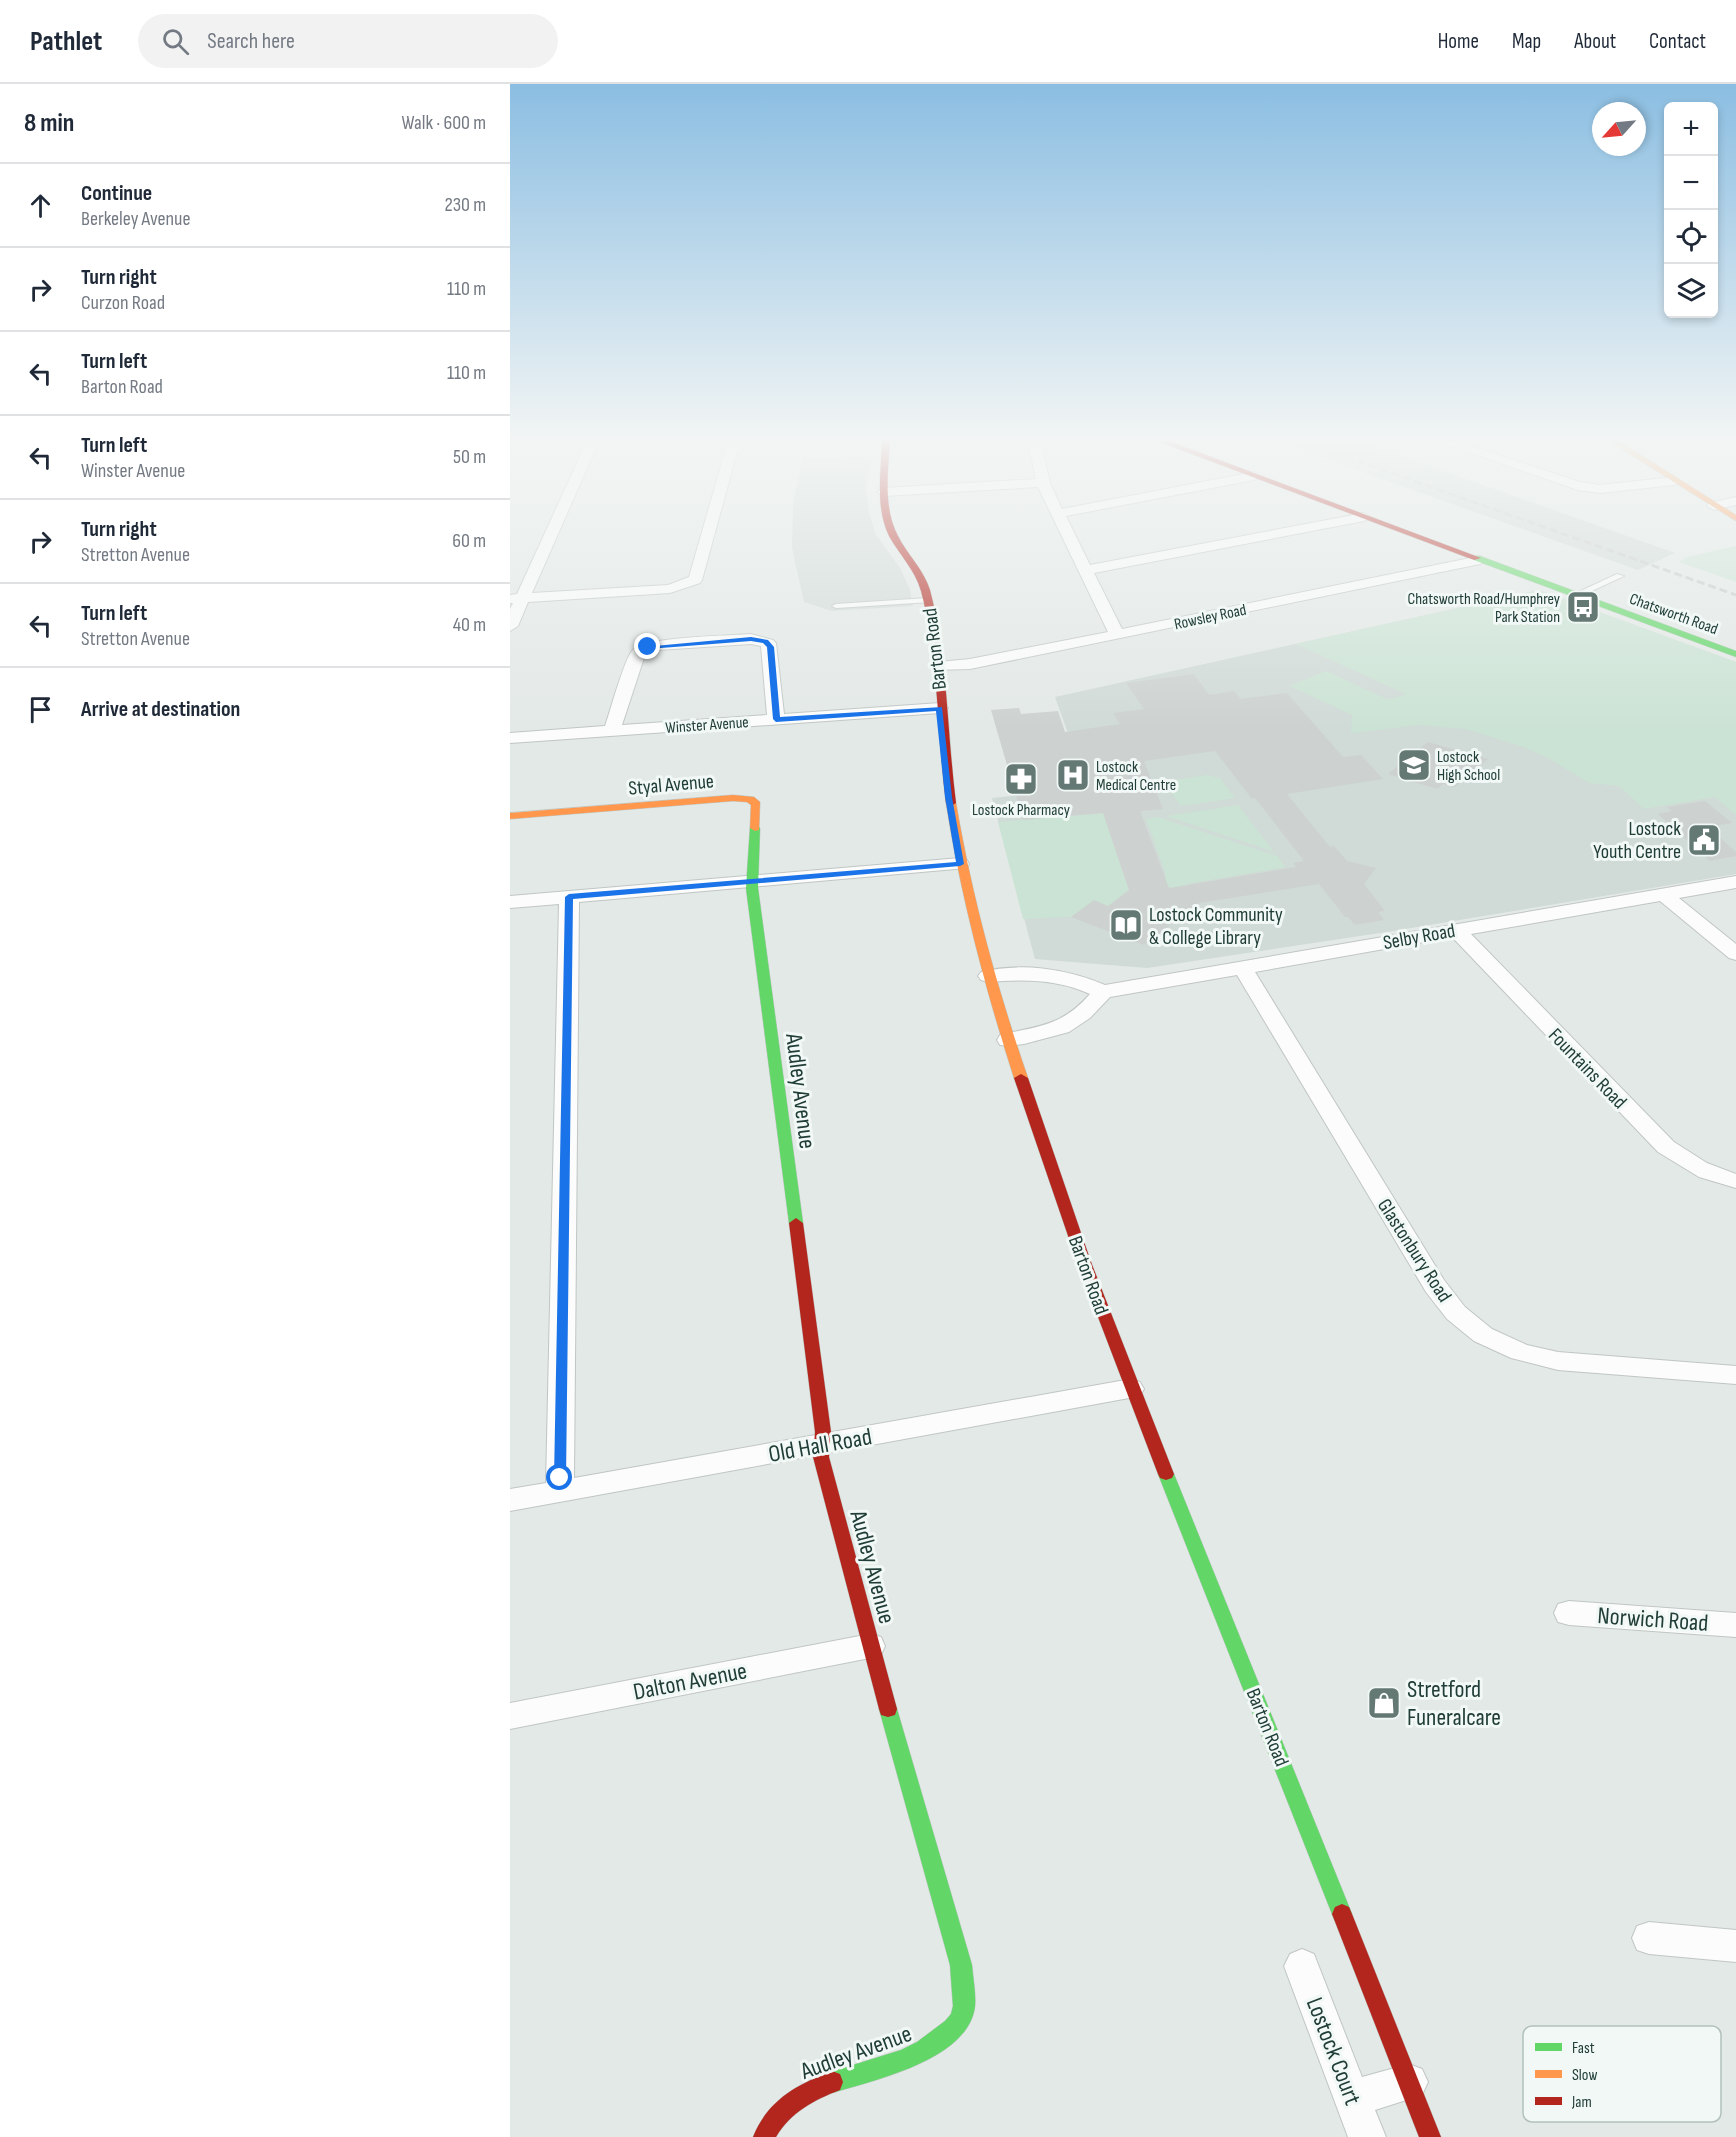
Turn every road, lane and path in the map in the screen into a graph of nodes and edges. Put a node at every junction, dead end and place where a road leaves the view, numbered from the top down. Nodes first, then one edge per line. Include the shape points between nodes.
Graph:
1 (546, 537) edge
2 (709, 537) edge
3 (892, 537) edge
4 (1068, 537) edge
5 (1261, 537) edge
6 (1417, 537) edge
7 (1480, 560) junction
8 (1084, 571) junction
9 (1620, 576) dead end
10 (1576, 595) junction
11 (516, 599) edge
12 (928, 600) junction
13 (836, 606) dead end
14 (510, 626) edge
15 (1117, 635) junction
16 (1736, 654) edge
17 (939, 667) junction
18 (940, 708) junction
19 (776, 719) junction
20 (612, 731) junction
21 (510, 738) edge
22 (510, 816) edge
23 (960, 864) junction
24 (753, 881) junction
25 (1736, 882) edge
26 (1663, 894) junction
27 (569, 897) junction
28 (510, 902) edge
29 (1456, 930) junction
30 (1736, 954) edge
31 (1242, 966) junction
32 (988, 976) junction
33 (1103, 992) junction
34 (1008, 1040) junction
35 (1736, 1181) edge
36 (1736, 1375) edge
37 (1131, 1389) junction
38 (822, 1445) junction
39 (560, 1491) junction
40 (510, 1500) edge
41 (1569, 1613) dead end
42 (1736, 1625) edge
43 (870, 1646) junction
44 (510, 1716) edge
45 (1649, 1938) dead end
46 (1736, 1946) edge
47 (1302, 1966) dead end
48 (1409, 2082) junction
49 (1352, 2098) junction
50 (765, 2137) edge
51 (1366, 2137) edge
52 (1430, 2137) edge

1 - 11 street
2 - 11 street via 695,580 670,589
3 - 12 street, Barton Road via 915,565
4 - 8 street
5 - 8 street
6 - 7 street, Chatsworth Road
7 - 10 street, Chatsworth Road
7 - 15 street, Rowsley Road
8 - 15 street
9 - 10 lane
10 - 16 street, Chatsworth Road
11 - 14 street
12 - 13 lane
12 - 17 street, Barton Road
15 - 17 street, Rowsley Road
17 - 18 street, Barton Road
18 - 19 street, Winster Avenue
18 - 23 street, Barton Road
19 - 20 street, Winster Avenue
19 - 20 street via 768,643 751,639 658,645 638,653
20 - 21 street, Winster Avenue
22 - 24 street, Styal Avenue via 750,799 756,804
23 - 24 street
23 - 32 street, Barton Road
24 - 27 street
24 - 38 street, Audley Avenue
25 - 26 street, Selby Road
26 - 29 street, Selby Road
26 - 30 street
27 - 28 street
27 - 39 street
29 - 31 street, Selby Road
29 - 35 street, Fountains Road via 1666,1147 1706,1172
31 - 33 street, Selby Road
31 - 36 street, Glastonbury Road via 1435,1286 1456,1313 1483,1335 1520,1352 1558,1361
32 - 33 street via 1027,972 1056,975
32 - 34 street, Barton Road
33 - 34 street via 1068,1026 1047,1034
34 - 37 street, Barton Road
37 - 38 street, Old Hall Road
37 - 48 street, Barton Road
38 - 39 street, Old Hall Road
38 - 43 street, Audley Avenue via 821,1457
39 - 40 street, Old Hall Road
41 - 42 street, Norwich Road
43 - 44 street, Dalton Avenue
43 - 50 street, Audley Avenue via 958,1954 966,1995 959,2022 932,2047 899,2062 814,2088 773,2118
45 - 46 street
47 - 49 street, Lostock Court
48 - 49 street
48 - 52 street, Barton Road
49 - 51 street, Lostock Court

